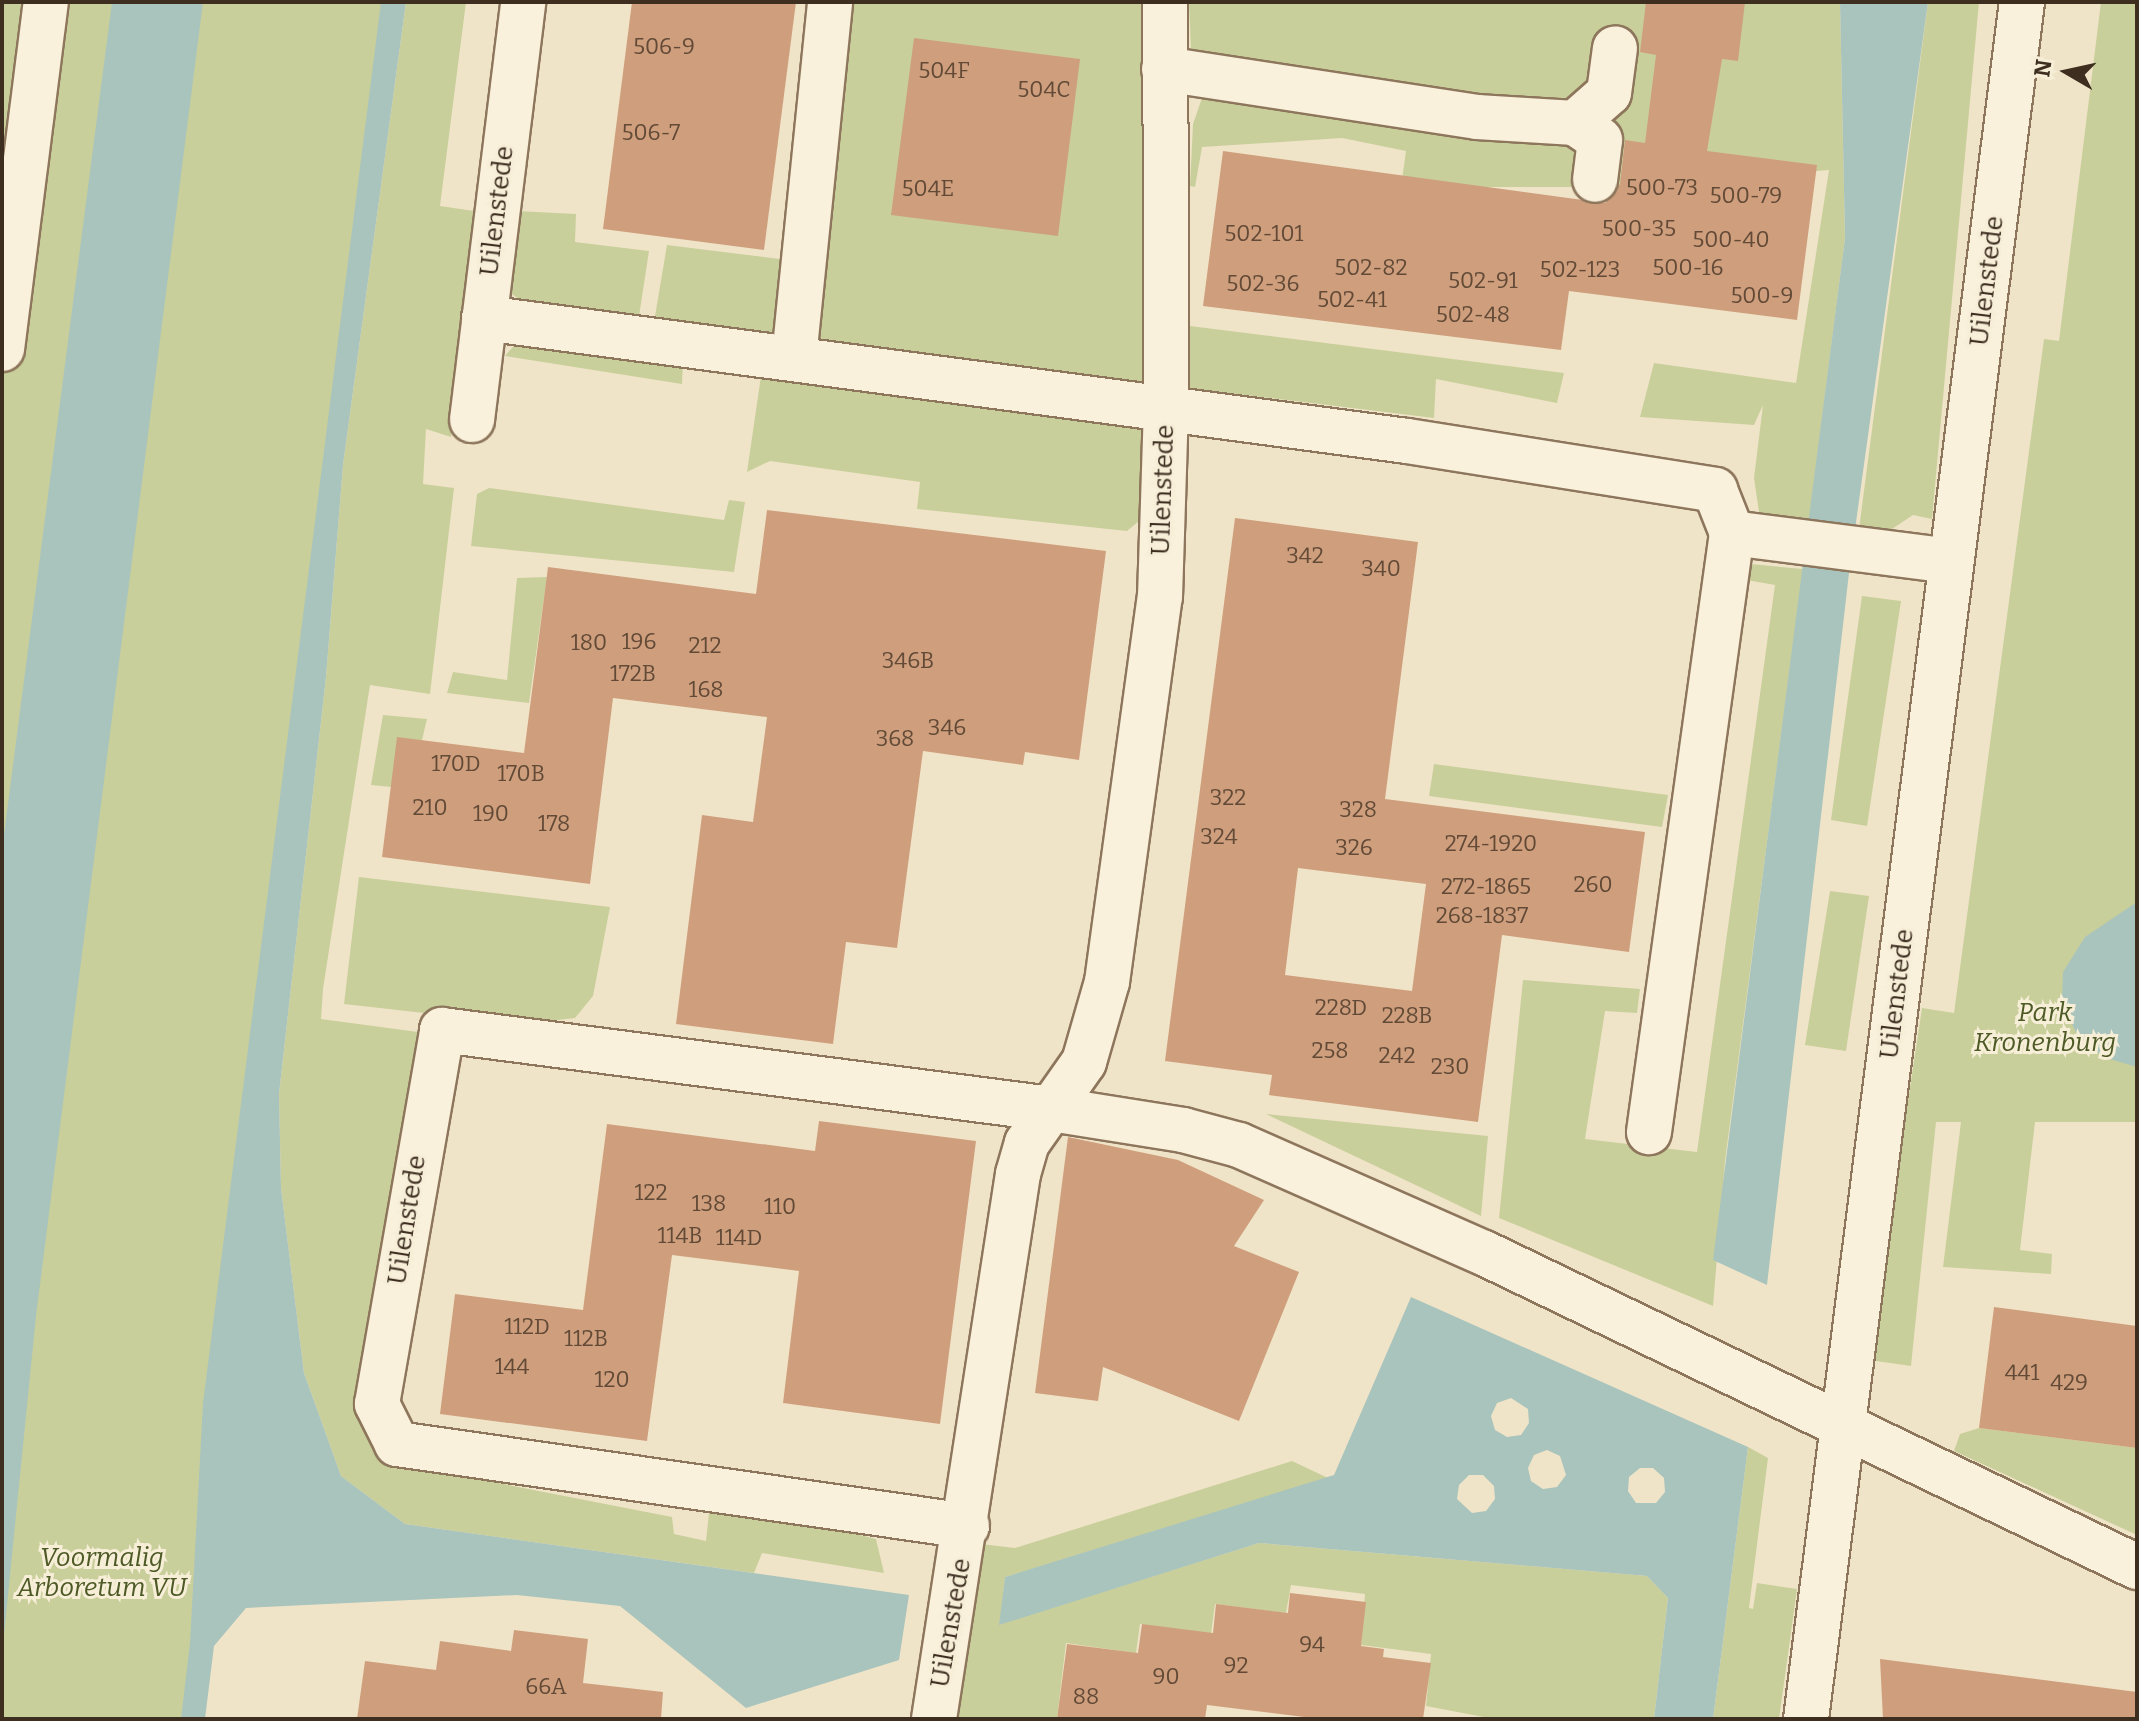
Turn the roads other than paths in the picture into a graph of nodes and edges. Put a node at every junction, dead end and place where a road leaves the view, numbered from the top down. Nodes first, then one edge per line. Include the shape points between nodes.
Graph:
1 (46, 2) edge
2 (523, 2) edge
3 (830, 2) edge
4 (1165, 2) edge
5 (2022, 2) edge
6 (1615, 48) dead end
7 (1164, 69) junction
8 (1575, 123) junction
9 (1595, 180) dead end
10 (484, 318) junction
11 (2, 349) edge
12 (794, 358) junction
13 (1166, 407) junction
14 (472, 420) dead end
15 (1732, 533) junction
16 (1951, 561) junction
17 (1051, 1109) junction
18 (1649, 1132) dead end
19 (1843, 1427) junction
20 (967, 1526) junction
21 (2137, 1567) edge
22 (934, 1719) edge
23 (1806, 1719) edge

1 - 11 street
2 - 10 street, Uilenstede
3 - 12 street
4 - 7 street
5 - 16 street, Uilenstede
6 - 8 street via 1609,93
7 - 8 street via 1477,117
7 - 13 street
8 - 9 street via 1600,140
10 - 12 street
10 - 14 street, Uilenstede
12 - 13 street
13 - 15 street, Uilenstede via 1715,490
13 - 17 street, Uilenstede via 1160,597 1107,982 1084,1062
15 - 16 street
15 - 18 street, Uilenstede
16 - 19 street, Uilenstede
17 - 19 street, Uilenstede via 1183,1130 1239,1145 1484,1253
17 - 20 street, Uilenstede via 1027,1143 1018,1174
17 - 20 street, Uilenstede via 442,1030 430,1087 377,1404 397,1444
19 - 21 street, Uilenstede
19 - 23 street, Uilenstede
20 - 22 street, Uilenstede

